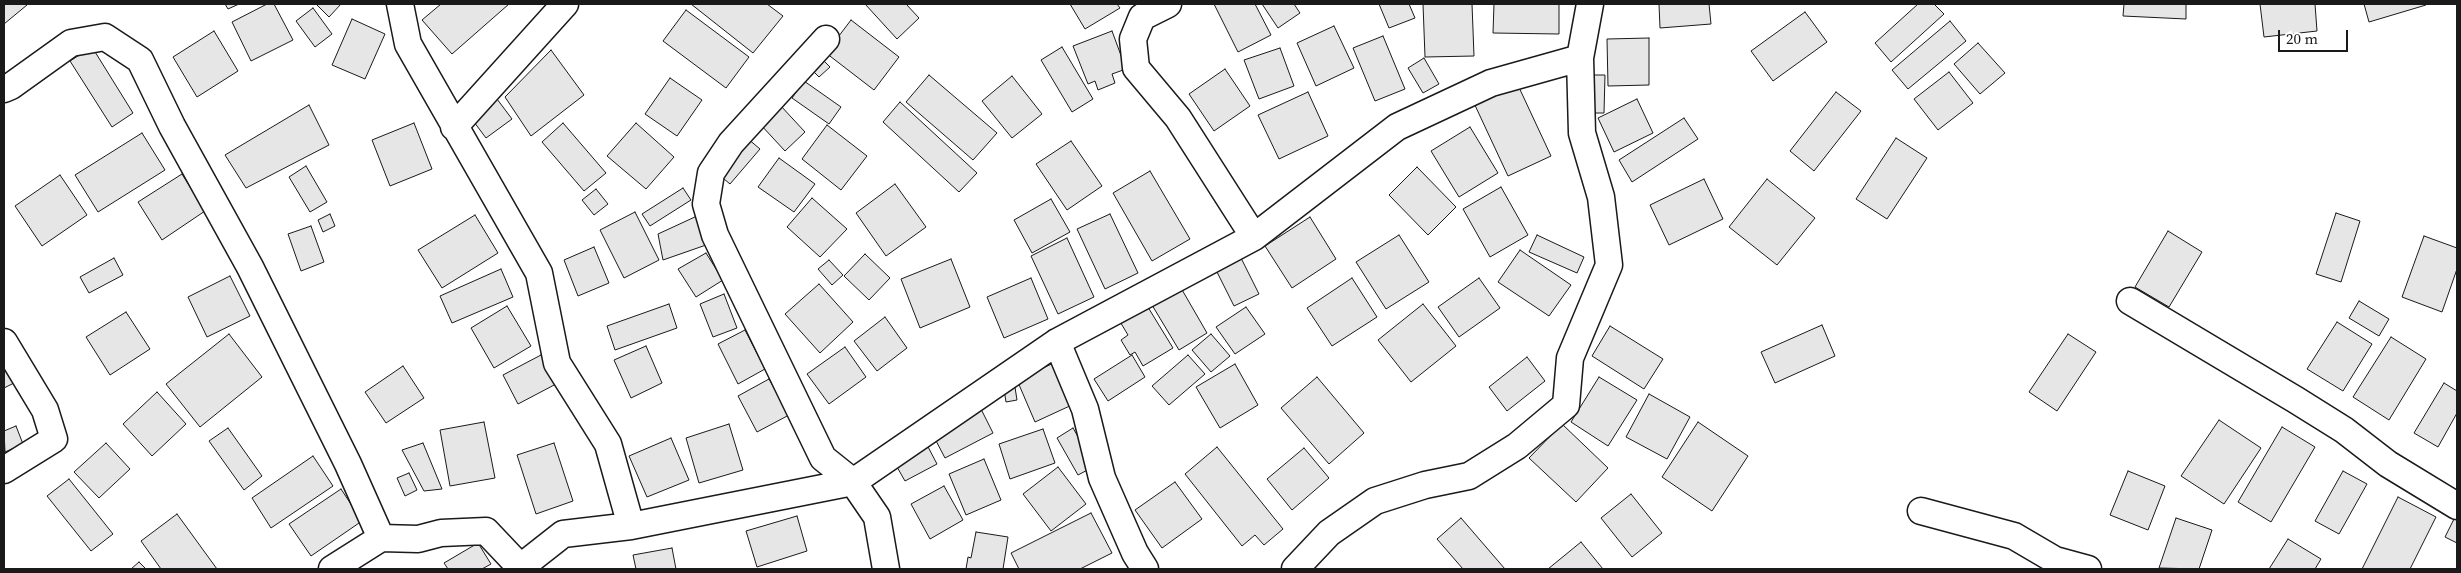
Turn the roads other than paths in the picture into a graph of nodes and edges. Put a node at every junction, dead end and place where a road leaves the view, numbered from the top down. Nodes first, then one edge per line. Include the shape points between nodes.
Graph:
1 (400, 4) edge
2 (565, 4) edge
3 (1168, 4) edge
4 (1590, 4) edge
5 (826, 39) dead end
6 (1580, 58) junction
7 (4, 89) edge
8 (454, 127) junction
9 (1254, 237) junction
10 (2130, 301) dead end
11 (4, 342) edge
12 (1057, 342) junction
13 (4, 470) edge
14 (853, 482) junction
15 (2457, 506) edge
16 (1922, 511) dead end
17 (631, 526) junction
18 (381, 538) junction
19 (1305, 566) edge
20 (522, 568) edge
21 (332, 569) edge
22 (886, 569) edge
23 (1145, 569) edge
24 (2088, 569) edge

1 - 8 street via 408,44
2 - 8 street
3 - 9 street via 1142,16 1133,39 1136,68 1178,118
4 - 6 street
5 - 14 street via 731,143 711,173 706,204 715,235 823,458
6 - 9 street via 1491,83 1396,127
6 - 19 street via 1582,133 1601,198 1608,265 1570,358 1566,405 1517,446 1469,476 1425,484 1375,501 1329,533
7 - 18 street via 71,44 80,42 105,37 140,60 172,126 254,276 348,464
8 - 17 street via 539,272 557,363 608,444
9 - 12 street
10 - 15 street via 2282,391 2344,430 2388,464
11 - 13 street via 45,410 54,439
12 - 14 street
12 - 23 street via 1085,409 1102,478 1135,554
14 - 17 street
14 - 22 street via 877,517
16 - 24 street via 2014,536 2054,560
17 - 20 street via 563,534
18 - 20 street via 418,539 441,533 486,531
18 - 21 street

